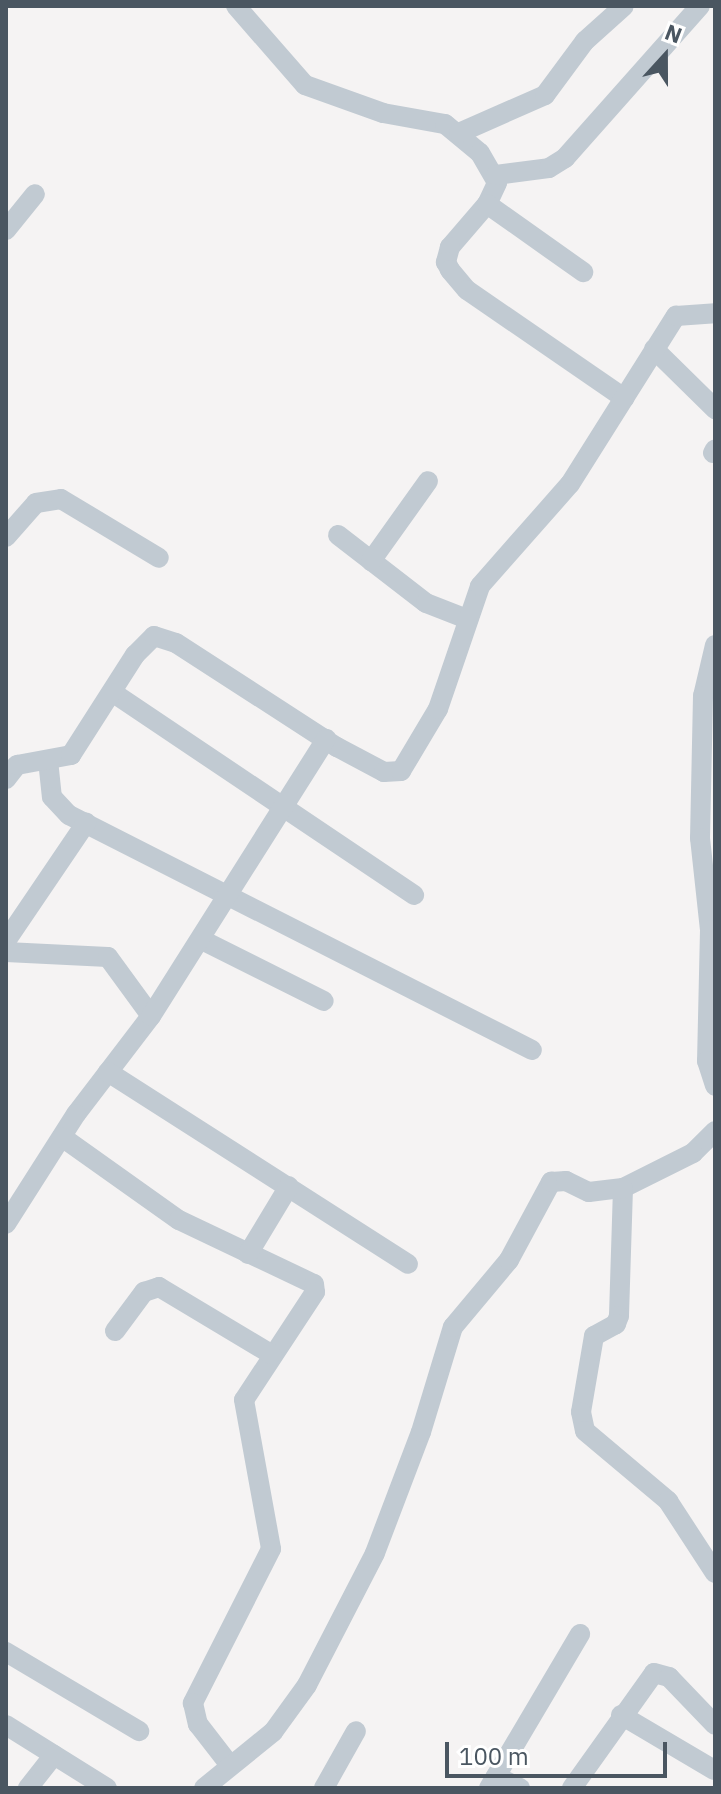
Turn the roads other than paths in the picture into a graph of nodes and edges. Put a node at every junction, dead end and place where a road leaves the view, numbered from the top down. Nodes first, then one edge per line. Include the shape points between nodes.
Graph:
1 (236, 6) edge
2 (624, 6) edge
3 (700, 6) edge
4 (459, 133) junction
5 (496, 175) junction
6 (35, 194) dead end
7 (487, 204) junction
8 (6, 230) edge
9 (583, 272) dead end
10 (715, 313) edge
11 (654, 349) junction
12 (624, 398) junction
13 (715, 409) edge
14 (428, 481) dead end
15 (338, 535) dead end
16 (6, 537) edge
17 (159, 558) dead end
18 (371, 561) junction
19 (467, 619) junction
20 (715, 645) edge
21 (112, 692) junction
22 (326, 739) junction
23 (48, 760) junction
24 (8, 771) edge
25 (281, 806) junction
26 (86, 823) junction
27 (230, 894) junction
28 (414, 895) dead end
29 (202, 940) junction
30 (6, 941) edge
31 (6, 952) edge
32 (324, 1001) dead end
33 (151, 1016) junction
34 (532, 1050) dead end
35 (108, 1072) junction
36 (715, 1086) edge
37 (715, 1131) edge
38 (62, 1137) junction
39 (289, 1186) junction
40 (623, 1188) junction
41 (6, 1224) edge
42 (248, 1254) junction
43 (408, 1264) dead end
44 (115, 1331) dead end
45 (271, 1354) junction
46 (715, 1573) edge
47 (580, 1634) dead end
48 (6, 1652) edge
49 (621, 1715) junction
50 (6, 1725) edge
51 (715, 1725) edge
52 (139, 1731) dead end
53 (356, 1731) dead end
54 (54, 1755) junction
55 (229, 1764) junction
56 (714, 1770) edge
57 (493, 1782) edge
58 (28, 1788) edge
59 (107, 1788) edge
60 (204, 1788) edge
61 (324, 1788) edge
62 (520, 1788) edge
63 (572, 1788) edge

1 - 4 street via 292,74 317,92 383,113 436,120
2 - 4 street via 585,41 545,95
3 - 5 street via 565,158 549,168
4 - 5 street
5 - 7 street
6 - 8 street
7 - 9 street
7 - 12 street via 450,247 446,262 455,279
10 - 11 street via 676,316
11 - 12 street
11 - 13 street
12 - 19 street via 550,511 480,586
14 - 18 street
15 - 18 street
16 - 17 street via 36,503 61,499
18 - 19 street via 426,603
19 - 22 street via 438,709 401,771 384,772
20 - 36 street via 703,696 700,838 710,930 707,1061
21 - 22 street via 146,640 163,637
21 - 23 street via 71,755
21 - 25 street
22 - 25 street
23 - 24 street
23 - 26 street via 57,807
25 - 27 street
25 - 28 street
26 - 27 street
26 - 30 street
27 - 29 street
27 - 34 street
29 - 32 street
29 - 33 street
31 - 33 street via 108,957
33 - 35 street
35 - 38 street
35 - 39 street
37 - 40 street via 693,1153
38 - 41 street
38 - 42 street via 179,1220
39 - 42 street
39 - 43 street
40 - 46 street via 619,1316 616,1324 594,1336 581,1421 605,1449 668,1501
40 - 55 street via 589,1192 566,1181 551,1182 509,1260 453,1327 421,1432 375,1553 307,1685 273,1732
42 - 45 street via 283,1265 314,1284 315,1292
44 - 45 street via 144,1292 159,1287
45 - 55 street via 244,1400 271,1549 193,1703 198,1724
47 - 57 street
48 - 52 street
49 - 51 street via 644,1682 661,1672
49 - 56 street
49 - 63 street
50 - 54 street
53 - 61 street
54 - 58 street
54 - 59 street
55 - 60 street
57 - 62 street

